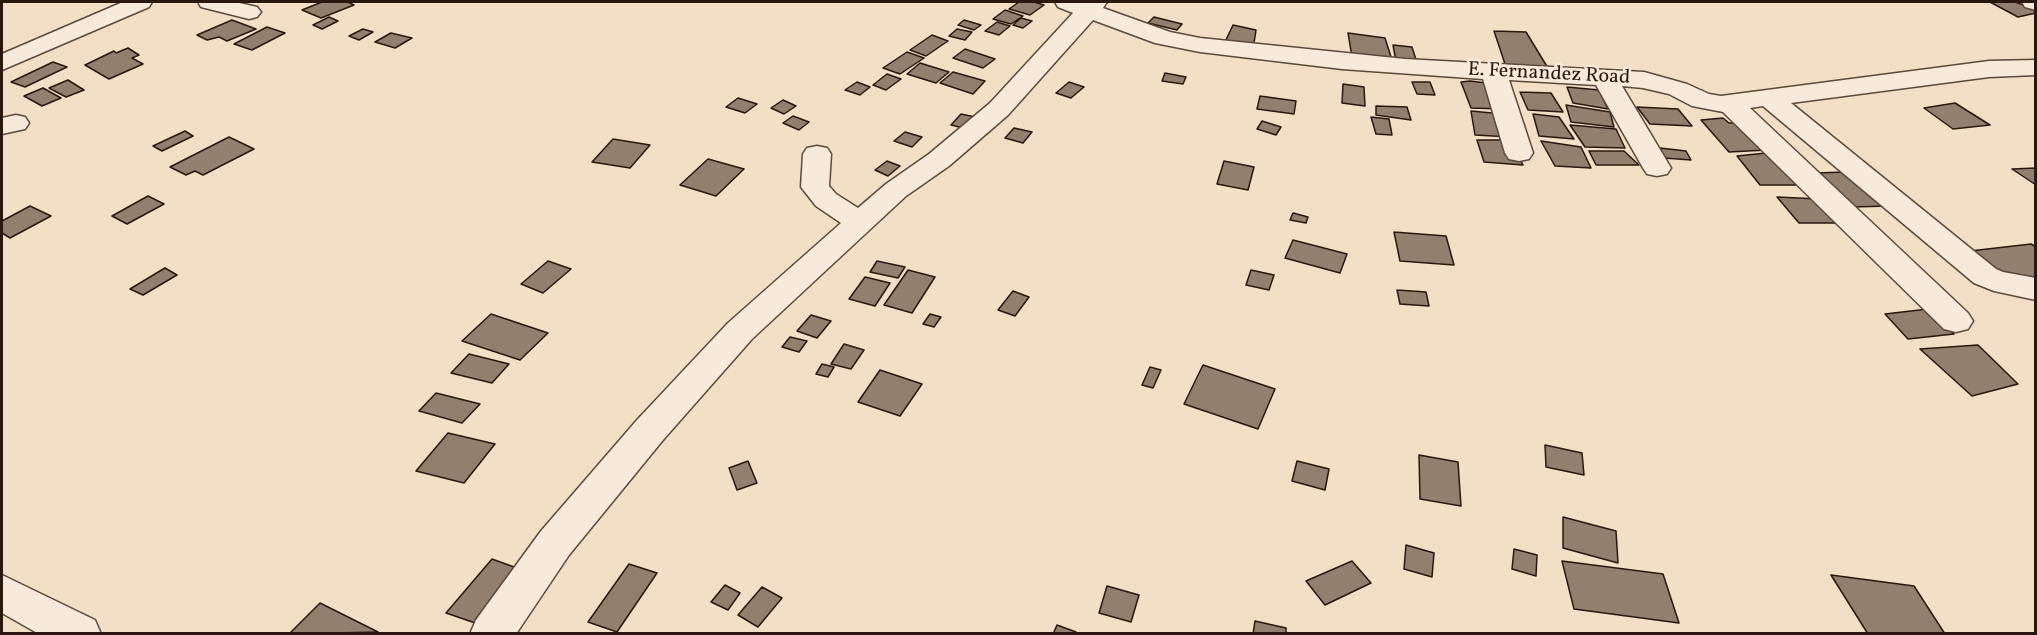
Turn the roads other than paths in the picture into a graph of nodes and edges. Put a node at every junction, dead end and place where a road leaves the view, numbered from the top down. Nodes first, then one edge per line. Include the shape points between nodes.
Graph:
1 (209, 2) edge
2 (122, 4) edge
3 (1084, 4) edge
4 (249, 12) dead end
5 (2, 63) edge
6 (2036, 67) edge
7 (1494, 73) junction
8 (1605, 79) junction
9 (1769, 98) junction
10 (1730, 103) junction
11 (1520, 153) dead end
12 (817, 154) dead end
13 (1657, 168) dead end
14 (862, 220) junction
15 (2036, 289) edge
16 (1956, 321) dead end
17 (2, 593) edge
18 (80, 633) edge
19 (490, 633) edge

1 - 4 street
2 - 5 street via 66,36
3 - 7 street, E. Fernandez Road via 1164,39 1342,62
3 - 14 street via 999,110
6 - 9 street, E. Fernandez Road via 1989,69
7 - 8 street, E. Fernandez Road
7 - 11 street
8 - 10 street, E. Fernandez Road via 1657,82 1701,100
8 - 13 street
9 - 10 street, E. Fernandez Road
9 - 15 street via 1985,276
10 - 16 street
12 - 14 street via 815,187 826,200
14 - 19 street via 740,331 650,430 555,543
17 - 18 street

